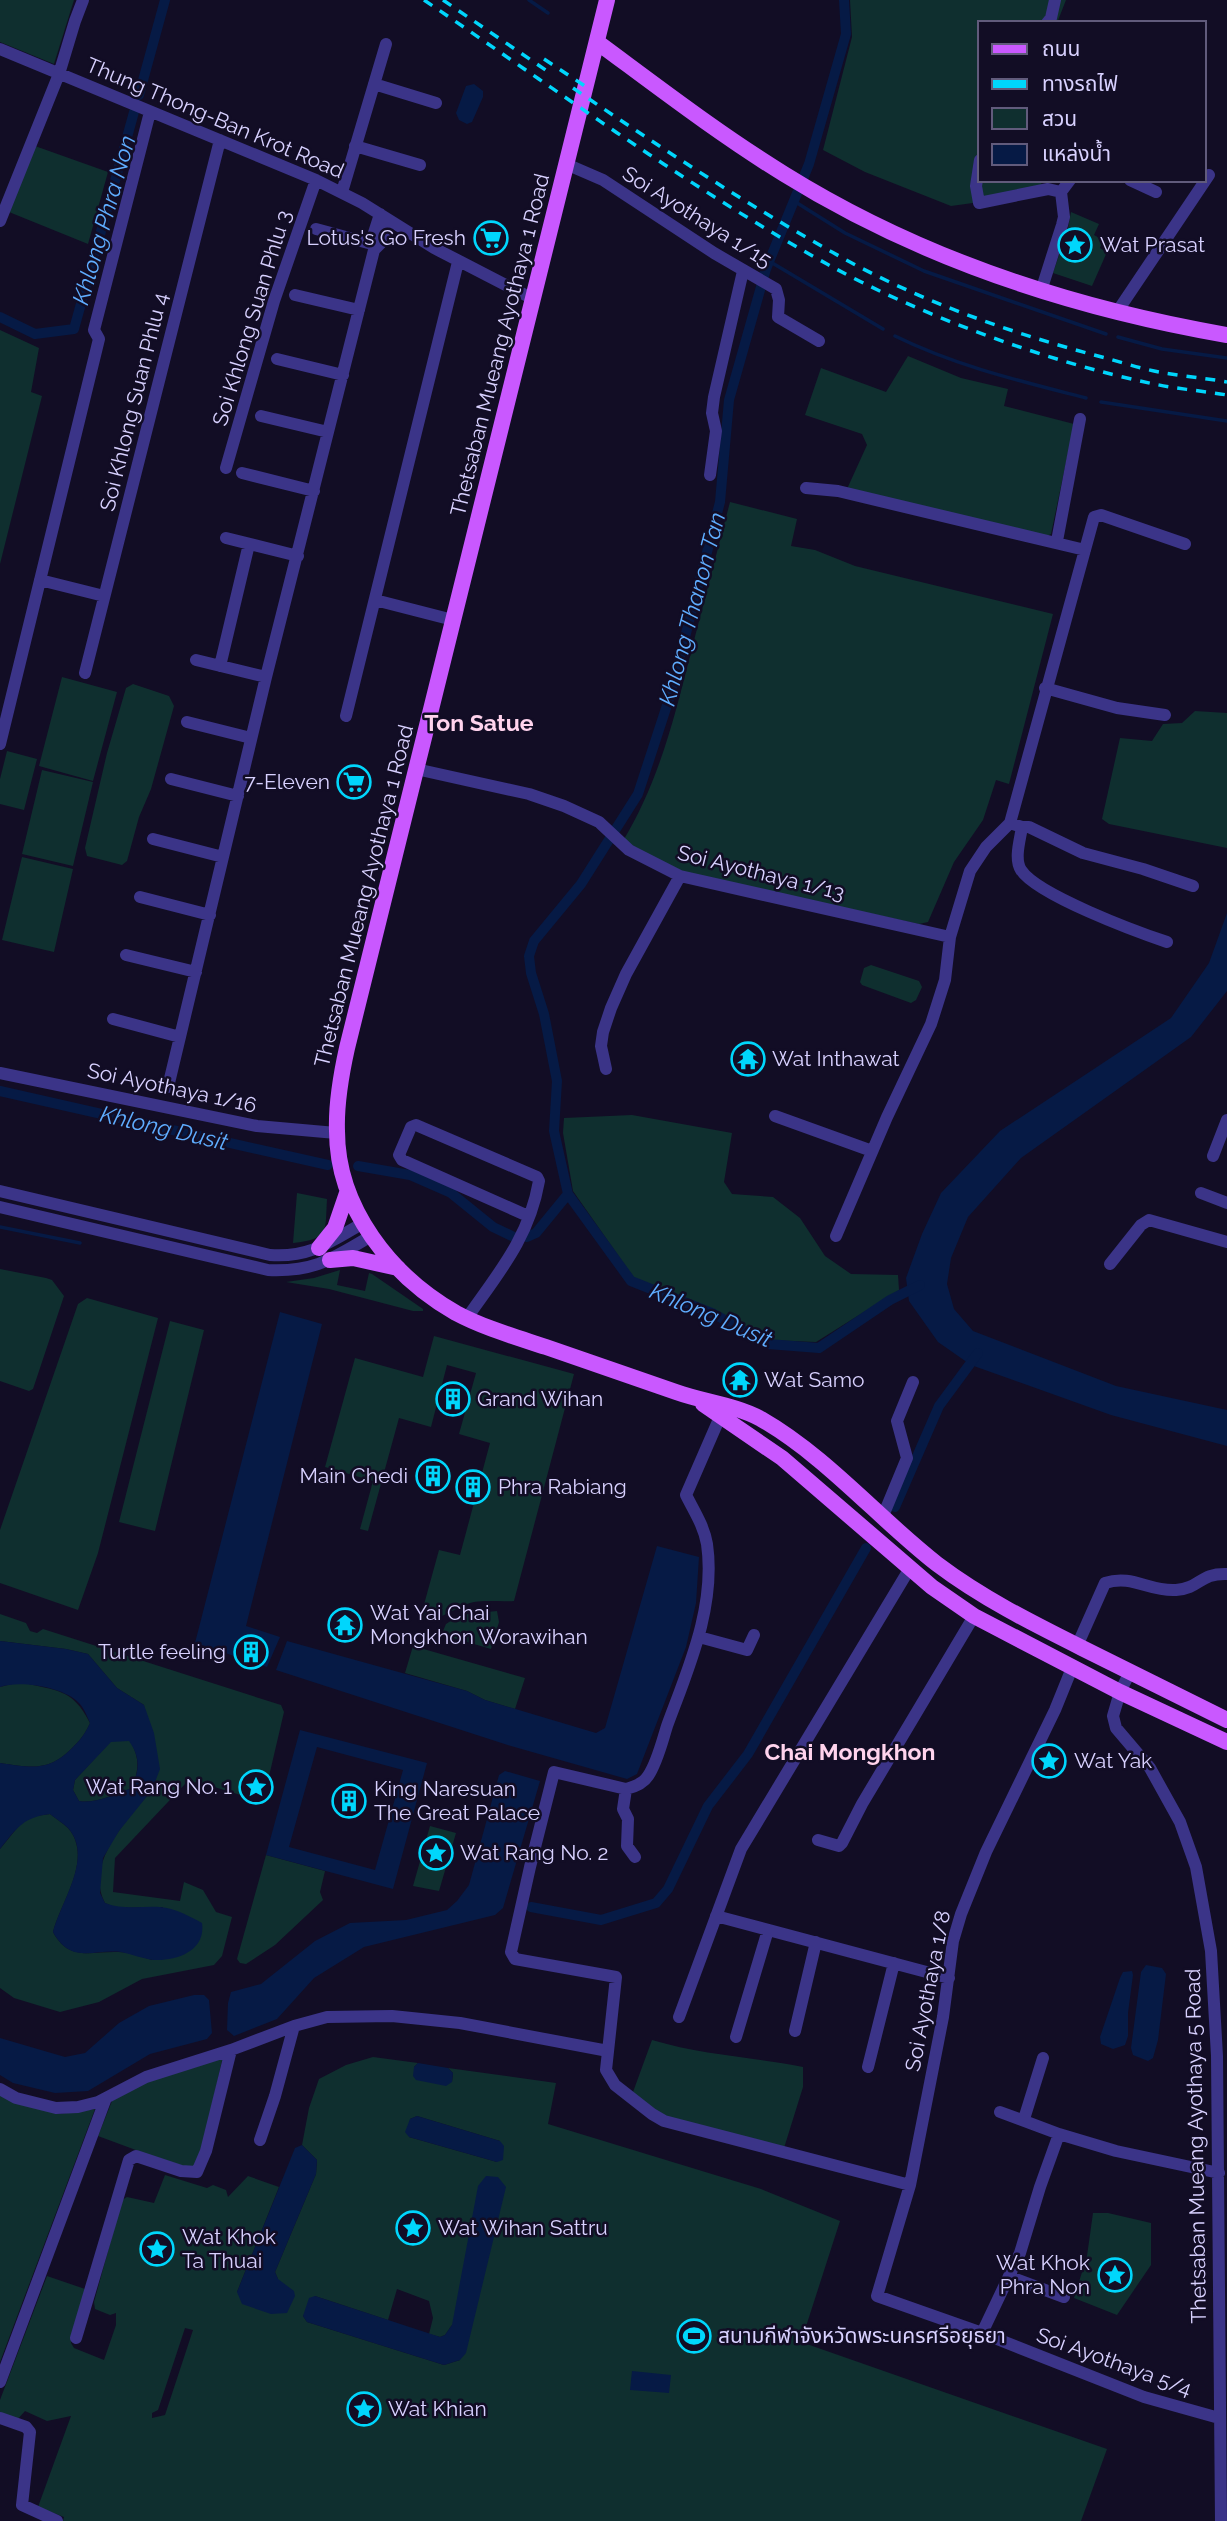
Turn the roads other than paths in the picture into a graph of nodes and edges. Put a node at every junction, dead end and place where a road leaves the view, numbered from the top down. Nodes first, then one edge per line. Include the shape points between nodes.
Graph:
1 (83, 0) edge
2 (607, 0) edge
3 (1055, 0) edge
4 (1049, 21) edge
5 (597, 42) junction
6 (386, 44) dead end
7 (0, 49) edge
8 (59, 74) junction
9 (374, 84) junction
10 (436, 103) dead end
11 (150, 112) junction
12 (219, 140) junction
13 (355, 146) junction
14 (566, 164) junction
15 (420, 165) dead end
16 (978, 173) edge
17 (1209, 175) dead end
18 (1206, 179) edge
19 (316, 180) junction
20 (1068, 182) edge
21 (1134, 182) edge
22 (1204, 182) edge
23 (342, 192) junction
24 (1061, 192) junction
25 (1156, 192) dead end
26 (385, 217) junction
27 (0, 221) edge
28 (316, 229) dead end
29 (375, 243) junction
30 (458, 261) junction
31 (748, 273) junction
32 (1041, 291) junction
33 (295, 295) dead end
34 (533, 299) junction
35 (359, 310) junction
36 (1117, 312) junction
37 (1227, 335) edge
38 (819, 341) dead end
39 (277, 359) dead end
40 (343, 375) junction
41 (261, 416) dead end
42 (1080, 419) dead end
43 (328, 432) junction
44 (226, 468) dead end
45 (242, 473) dead end
46 (710, 475) dead end
47 (806, 488) dead end
48 (314, 491) junction
49 (226, 538) dead end
50 (1057, 541) junction
51 (249, 544) junction
52 (1185, 544) dead end
53 (1085, 550) junction
54 (298, 556) junction
55 (40, 580) junction
56 (104, 596) junction
57 (375, 600) junction
58 (453, 620) junction
59 (196, 660) dead end
60 (220, 666) junction
61 (85, 673) dead end
62 (266, 677) junction
63 (1045, 688) junction
64 (1166, 715) dead end
65 (346, 716) dead end
66 (187, 722) dead end
67 (251, 738) junction
68 (0, 744) edge
69 (416, 769) junction
70 (171, 779) dead end
71 (238, 796) junction
72 (1016, 825) junction
73 (153, 839) dead end
74 (223, 857) junction
75 (680, 876) junction
76 (1193, 886) dead end
77 (140, 897) dead end
78 (209, 915) junction
79 (950, 937) junction
80 (1167, 942) dead end
81 (126, 955) dead end
82 (195, 972) junction
83 (113, 1019) dead end
84 (180, 1037) junction
85 (606, 1069) dead end
86 (0, 1073) edge
87 (168, 1087) dead end
88 (775, 1116) dead end
89 (1227, 1120) edge
90 (337, 1133) junction
91 (872, 1151) junction
92 (1213, 1156) dead end
93 (0, 1191) edge
94 (347, 1193) junction
95 (1201, 1193) dead end
96 (1227, 1203) edge
97 (0, 1206) edge
98 (528, 1216) junction
99 (367, 1230) junction
100 (836, 1236) dead end
101 (1227, 1242) edge
102 (325, 1254) junction
103 (1110, 1264) dead end
104 (398, 1268) junction
105 (467, 1318) junction
106 (913, 1382) dead end
107 (722, 1411) junction
108 (883, 1516) junction
109 (910, 1568) junction
110 (1227, 1574) edge
111 (974, 1616) junction
112 (754, 1635) dead end
113 (699, 1637) junction
114 (1077, 1646) junction
115 (1072, 1668) junction
116 (1130, 1672) junction
117 (1120, 1692) junction
118 (1227, 1720) edge
119 (1227, 1742) edge
120 (625, 1789) junction
121 (818, 1840) dead end
122 (635, 1857) dead end
123 (716, 1916) junction
124 (768, 1930) junction
125 (816, 1942) junction
126 (894, 1963) junction
127 (949, 1978) junction
128 (679, 2017) dead end
129 (294, 2026) junction
130 (795, 2031) dead end
131 (736, 2037) dead end
132 (231, 2050) junction
133 (608, 2051) junction
134 (1222, 2056) edge
135 (1043, 2058) dead end
136 (868, 2067) dead end
137 (0, 2089) edge
138 (106, 2098) junction
139 (1000, 2112) dead end
140 (1024, 2119) junction
141 (1059, 2134) junction
142 (260, 2140) dead end
143 (1219, 2173) junction
144 (910, 2185) junction
145 (1223, 2276) edge
146 (1010, 2277) junction
147 (877, 2297) joint
148 (1064, 2297) dead end
149 (982, 2333) junction
150 (76, 2338) dead end
151 (0, 2382) edge
152 (1223, 2400) edge
153 (0, 2418) edge
154 (1219, 2418) junction
155 (57, 2521) edge
156 (1221, 2521) edge

1 - 8 street
2 - 5 main road, Thetsaban Mueang Ayothaya 1 Road
3 - 4 street
5 - 14 main road, Thetsaban Mueang Ayothaya 1 Road
5 - 32 main road via 828,200 947,257
6 - 9 street
7 - 8 street, Thung Thong-Ban Krot Road
8 - 11 street, Thung Thong-Ban Krot Road
8 - 27 street
9 - 10 street
9 - 13 street
11 - 12 street, Thung Thong-Ban Krot Road
11 - 55 street via 94,330 99,339
12 - 19 street, Thung Thong-Ban Krot Road
12 - 56 street, Soi Khlong Suan Phlu 4
13 - 15 street
13 - 23 street
14 - 31 street, Soi Ayothaya 1/15 via 603,180
14 - 34 main road, Thetsaban Mueang Ayothaya 1 Road
16 - 24 street via 978,203 1048,189
17 - 18 street
19 - 23 street, Thung Thong-Ban Krot Road
19 - 44 street, Soi Khlong Suan Phlu 3 via 274,301
20 - 24 street
21 - 25 street
22 - 36 street
23 - 26 street, Thung Thong-Ban Krot Road
24 - 32 street via 1064,217
26 - 29 street
26 - 30 street, Thung Thong-Ban Krot Road
28 - 29 street
29 - 35 street
30 - 34 street, Thung Thong-Ban Krot Road
30 - 57 street
31 - 38 street, Soi Ayothaya 1/15 via 776,289 778,317
31 - 46 street via 714,397 716,431
32 - 36 main road
33 - 35 street
34 - 58 main road, Thetsaban Mueang Ayothaya 1 Road
35 - 40 street
36 - 37 main road
39 - 40 street
40 - 43 street
41 - 43 street
42 - 50 street
43 - 48 street
45 - 48 street
47 - 50 street via 838,491
48 - 54 street
49 - 51 street
50 - 53 street
51 - 54 street
51 - 60 street
52 - 53 street via 1097,515
53 - 63 street
54 - 62 street
55 - 56 street
55 - 68 street
56 - 61 street, Soi Khlong Suan Phlu 4
57 - 58 street
57 - 65 street
58 - 69 main road, Thetsaban Mueang Ayothaya 1 Road
59 - 60 street
60 - 62 street
62 - 67 street
63 - 64 street via 1117,708
63 - 72 street
66 - 67 street
67 - 71 street
69 - 75 street, Soi Ayothaya 1/13 via 530,794 581,813 629,850
69 - 90 main road, Thetsaban Mueang Ayothaya 1 Road via 347,1048
70 - 71 street
71 - 74 street
72 - 76 street via 1083,853
72 - 79 street via 986,848 970,871
72 - 80 street via 1020,869 1041,888
73 - 74 street
74 - 78 street
75 - 79 street, Soi Ayothaya 1/13
75 - 85 street via 608,1014 601,1046
77 - 78 street
78 - 82 street
79 - 91 street via 936,1011
81 - 82 street
82 - 84 street
83 - 84 street
84 - 87 street
86 - 90 street, Soi Ayothaya 1/16 via 257,1126
88 - 91 street
89 - 92 street
90 - 94 main road, Thetsaban Mueang Ayothaya 1 Road
91 - 100 street
93 - 102 street via 270,1255
94 - 99 main road, Thetsaban Mueang Ayothaya 1 Road
94 - 102 main road
95 - 96 street
97 - 102 street via 268,1270 314,1267
98 - 98 street via 537,1177 416,1125 411,1127 399,1154 402,1160
98 - 105 street via 518,1246
99 - 102 street
99 - 104 main road, Thetsaban Mueang Ayothaya 1 Road
101 - 103 street via 1149,1220
102 - 104 main road
104 - 105 main road, Thetsaban Mueang Ayothaya 1 Road via 426,1293
105 - 107 main road, Thetsaban Mueang Ayothaya 1 Road
106 - 108 street via 897,1421 906,1458
107 - 108 main road, Thetsaban Mueang Ayothaya 1 Road via 750,1414 782,1433
107 - 109 main road, Thetsaban Mueang Ayothaya 1 Road
107 - 113 street via 685,1495 707,1545 706,1603
108 - 114 main road, Thetsaban Mueang Ayothaya 1 Road via 936,1563 982,1595
109 - 111 main road, Thetsaban Mueang Ayothaya 1 Road
109 - 123 street via 741,1849
110 - 114 street via 1204,1577 1192,1588 1171,1590 1123,1579 1105,1583
111 - 115 main road, Thetsaban Mueang Ayothaya 1 Road
111 - 121 street via 842,1843
112 - 113 street via 747,1650
113 - 120 street via 648,1777
114 - 116 main road, Thetsaban Mueang Ayothaya 1 Road
115 - 117 main road, Thetsaban Mueang Ayothaya 1 Road
115 - 127 street, Soi Ayothaya 1/8 via 970,1892 953,1941
116 - 117 street, Thetsaban Mueang Ayothaya 5 Road
116 - 118 main road, Thetsaban Mueang Ayothaya 1 Road
117 - 119 main road, Thetsaban Mueang Ayothaya 1 Road
117 - 134 street, Thetsaban Mueang Ayothaya 5 Road via 1113,1716 1116,1728 1167,1796 1192,1855 1211,1951
120 - 122 street via 627,1846
120 - 133 street via 554,1772 511,1952 515,1959 616,1978
123 - 124 street
123 - 128 street
124 - 125 street
124 - 131 street
125 - 126 street
125 - 130 street
126 - 127 street
126 - 136 street
127 - 144 street, Soi Ayothaya 1/8
129 - 132 street
129 - 133 street via 327,2017 392,2016 460,2023
129 - 142 street
132 - 138 street via 146,2077
132 - 150 street via 197,2172 136,2156 129,2160
133 - 144 street via 609,2078 664,2121
134 - 143 street, Thetsaban Mueang Ayothaya 5 Road
135 - 140 street
137 - 138 street via 56,2108
138 - 151 street
139 - 140 street
140 - 141 street
141 - 143 street via 1138,2157
141 - 146 street
143 - 145 street, Thetsaban Mueang Ayothaya 5 Road
144 - 147 street, Soi Ayothaya 1/8
145 - 152 street, Thetsaban Mueang Ayothaya 5 Road
146 - 148 street
146 - 149 street
147 - 149 street, Soi Ayothaya 5/4
149 - 154 street, Soi Ayothaya 5/4 via 1144,2397
152 - 154 street, Thetsaban Mueang Ayothaya 5 Road
153 - 155 street via 30,2432 22,2505
154 - 156 street, Thetsaban Mueang Ayothaya 5 Road

